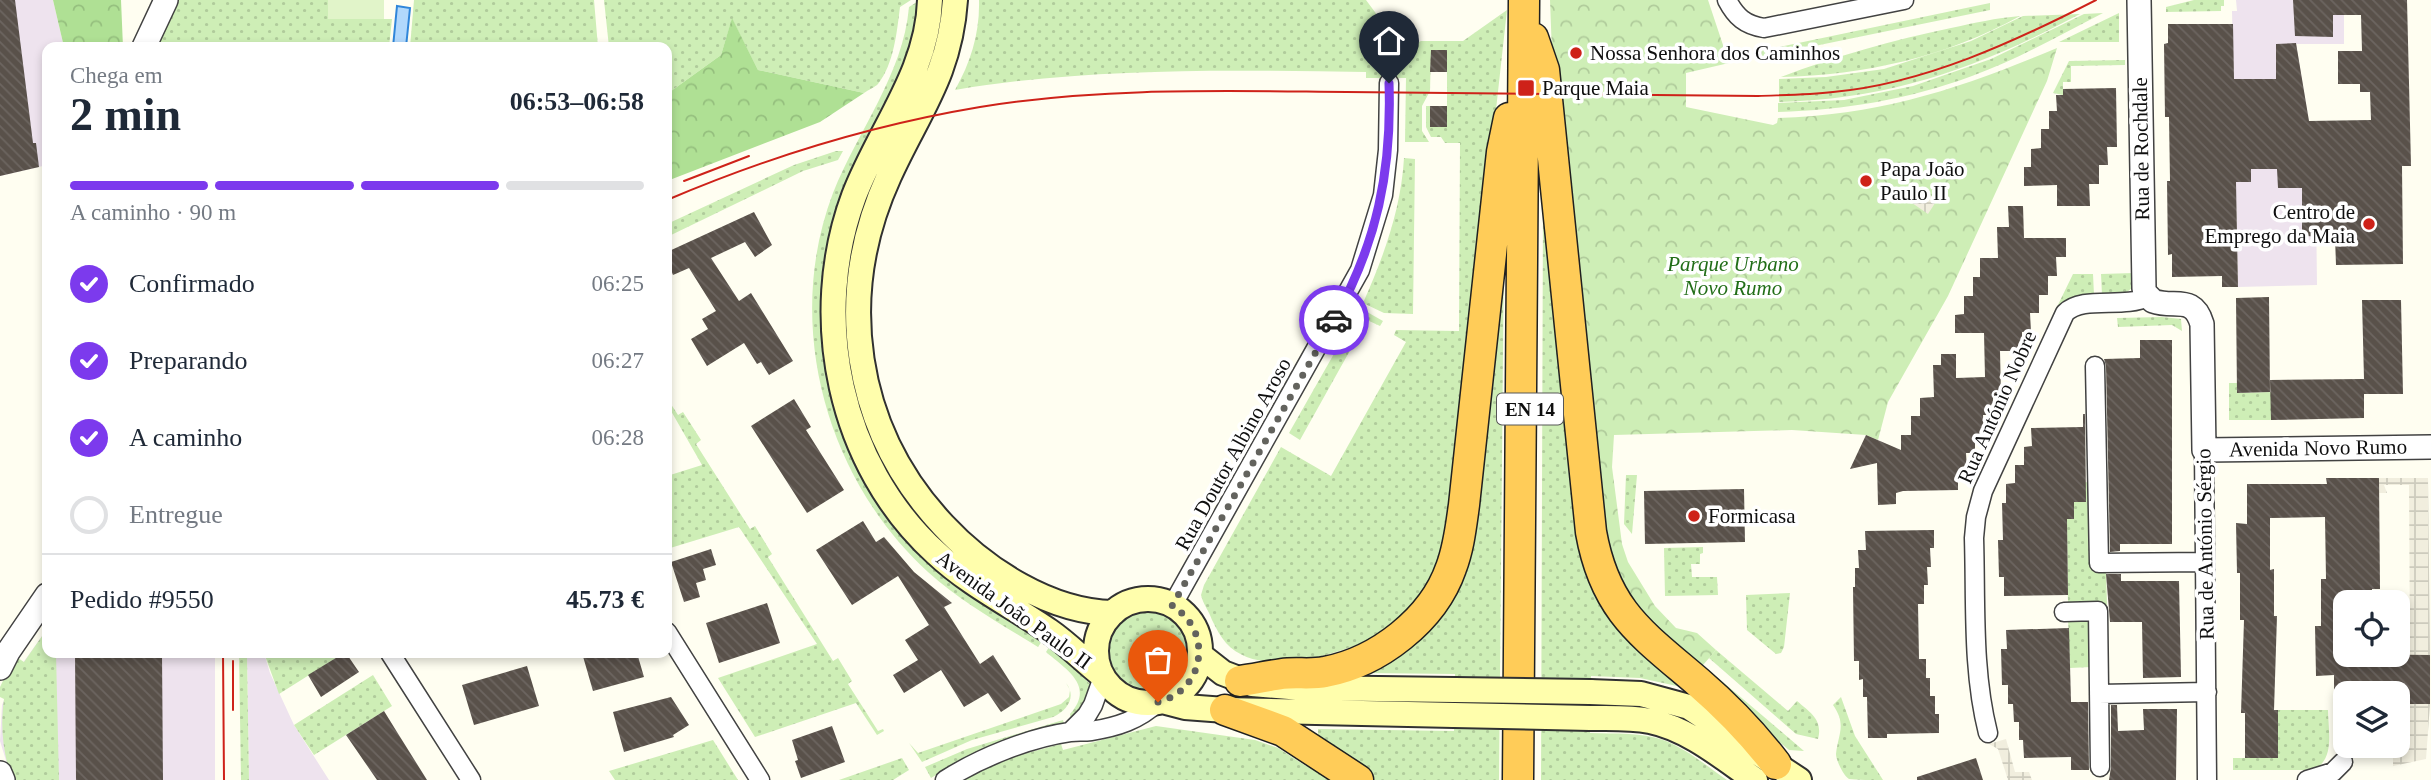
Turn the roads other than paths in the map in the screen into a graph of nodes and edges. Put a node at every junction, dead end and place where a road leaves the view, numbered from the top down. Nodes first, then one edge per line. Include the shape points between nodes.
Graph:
1 (166, 0) edge
2 (930, 0) edge
3 (954, 0) edge
4 (1524, 0) edge
5 (1533, 0) edge
6 (1727, 0) edge
7 (1904, 0) edge
8 (2139, 0) edge
9 (1834, 7) edge
10 (146, 42) edge
11 (1528, 47) junction
12 (1389, 83) dead end
13 (2148, 297) junction
14 (2095, 366) dead end
15 (2431, 447) edge
16 (2204, 450) junction
17 (2205, 562) junction
18 (42, 602) edge
19 (1172, 606) junction
20 (2064, 612) dead end
21 (1113, 613) junction
22 (672, 640) edge
23 (1200, 654) junction
24 (393, 658) edge
25 (0, 668) edge
26 (1102, 676) junction
27 (1240, 681) junction
28 (2207, 692) junction
29 (2099, 694) junction
30 (1160, 701) junction
31 (1225, 710) junction
32 (1070, 732) junction
33 (1988, 733) dead end
34 (2343, 762) dead end
35 (2100, 767) dead end
36 (0, 773) edge
37 (1777, 775) edge
38 (2, 780) edge
39 (471, 780) edge
40 (760, 780) edge
41 (945, 780) edge
42 (1358, 780) edge
43 (1518, 780) edge
44 (1528, 780) edge
45 (2207, 780) edge
46 (2307, 780) edge

1 - 10 street
2 - 26 main road, Avenida João Paulo II via 920,57 863,173 838,251 833,309 842,390 872,468 916,533 957,572 1051,632
3 - 21 main road, Avenida João Paulo II via 944,65 888,177 864,244 857,311 867,388 899,467 922,501 959,541 1030,590 1076,609
4 - 11 highway, EN 14
5 - 11 highway, EN 14
6 - 9 street via 1744,22 1764,28
7 - 9 street
8 - 13 street, Rua de Rochdale via 2144,288
11 - 27 highway via 1502,152 1464,505 1451,569 1424,612 1389,647 1324,672
11 - 37 highway via 1544,70 1591,532 1600,569 1635,629 1757,739
11 - 43 highway, EN 14
11 - 44 highway, EN 14
12 - 19 street, Rua Doutor Albino Aroso via 1382,195 1360,270
13 - 16 street, Rua de António Sérgio via 2159,303 2181,303 2195,310 2202,324
13 - 33 street, Rua António Nobre via 2131,303 2077,305 2065,313 1983,491 1974,538 1977,672
14 - 17 street via 2099,563
15 - 16 street, Avenida Novo Rumo
16 - 17 street, Rua de António Sérgio
17 - 28 street, Rua de António Sérgio
18 - 25 street
19 - 21 main road via 1141,600
19 - 23 main road via 1191,623
20 - 29 street via 2098,611
21 - 26 main road via 1098,639 1096,654
22 - 40 street
23 - 27 main road
23 - 30 main road via 1188,684 1177,695
24 - 39 street
26 - 30 main road via 1124,697 1141,703
26 - 32 street via 1093,705
27 - 37 main road, bridge via 1282,687 1641,694 1689,707
28 - 29 street
28 - 45 street, Rua de António Sérgio
29 - 35 street
30 - 31 main road
30 - 32 street via 1133,721
31 - 37 main road, bridge via 1651,721
31 - 42 highway via 1283,732
32 - 41 street via 998,753
34 - 46 street via 2333,772
36 - 38 street

